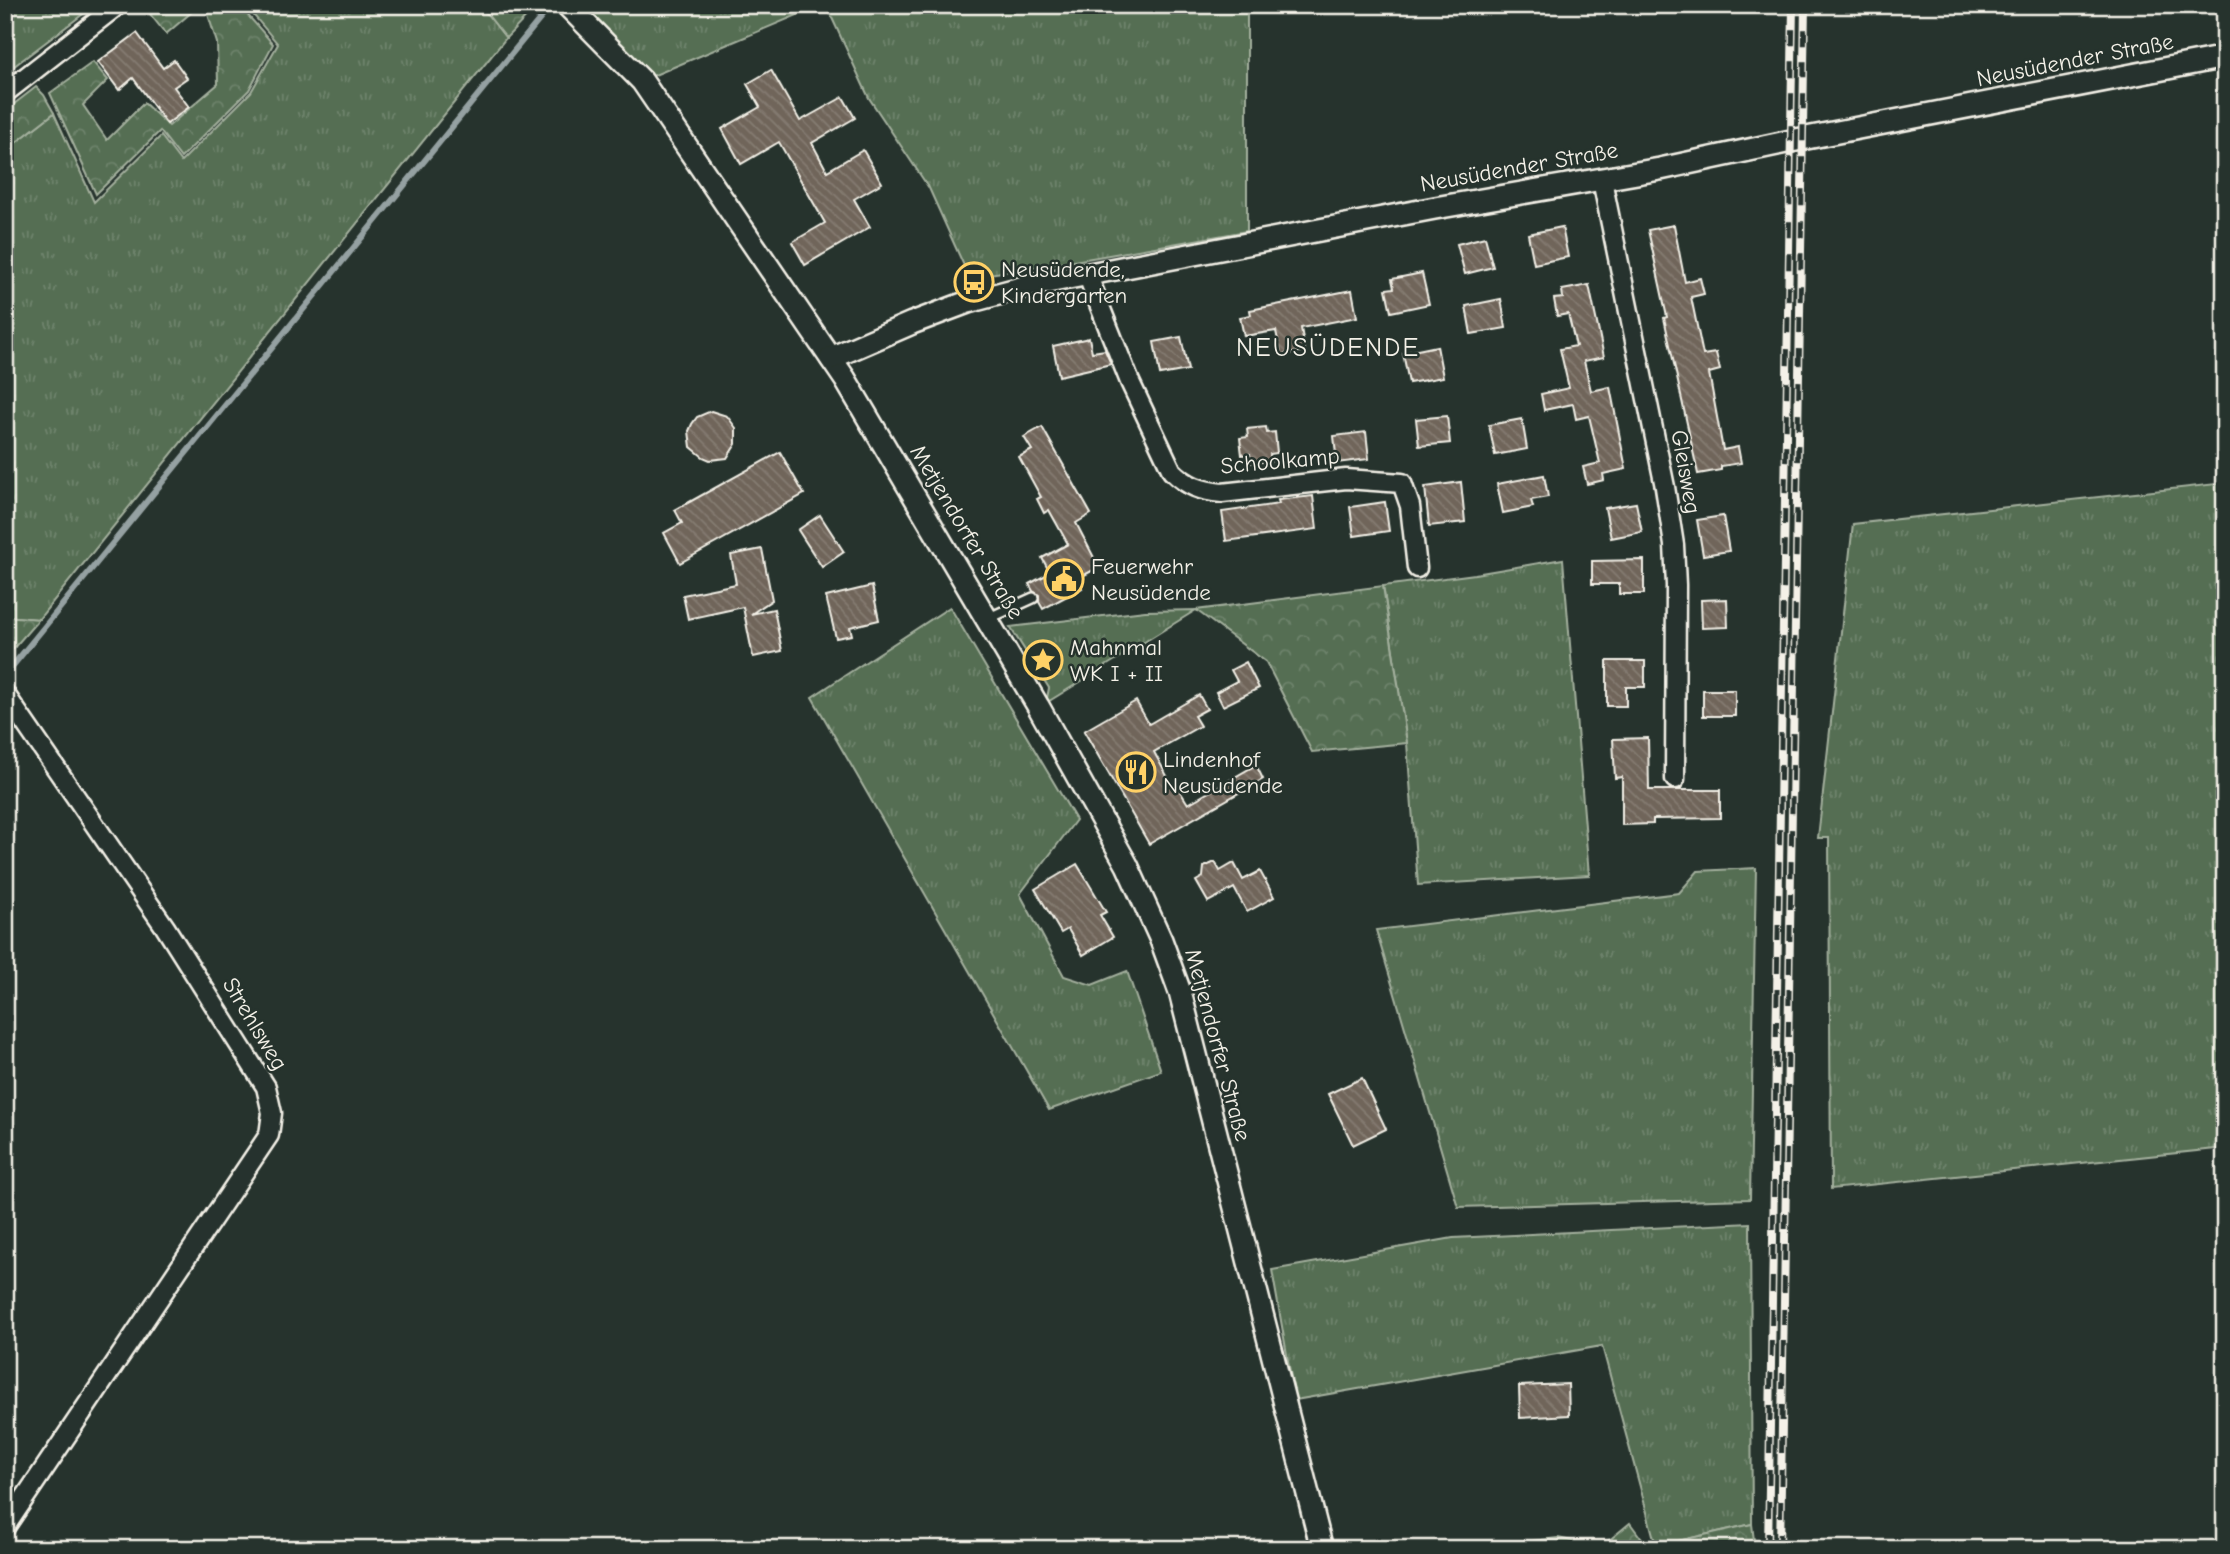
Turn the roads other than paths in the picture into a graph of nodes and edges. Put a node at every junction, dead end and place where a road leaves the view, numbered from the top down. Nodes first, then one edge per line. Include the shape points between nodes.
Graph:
1 (118, 5) edge
2 (567, 5) edge
3 (2225, 57) edge
4 (5, 93) edge
5 (1602, 180) junction
6 (1087, 274) junction
7 (831, 358) junction
8 (1417, 568) dead end
9 (1033, 598) dead end
10 (987, 619) junction
11 (5, 694) edge
12 (1675, 779) dead end
13 (5, 1527) edge
14 (1322, 1549) edge

1 - 4 street
2 - 7 street, Metjendorfer Straße via 642,81
3 - 5 street, Neusüdender Straße
5 - 6 street, Neusüdender Straße
5 - 12 street, Gleisweg via 1674,545
6 - 7 street, Neusüdender Straße via 968,302
6 - 8 street, Schoolkamp via 1130,382 1172,471 1181,480 1205,492 1222,493 1346,479 1402,483 1410,506
7 - 10 street, Metjendorfer Straße
9 - 10 lane
10 - 14 street, Metjendorfer Straße via 1127,865 1180,992
11 - 13 street, Strehlsweg via 217,1008 266,1087 272,1113 269,1135

